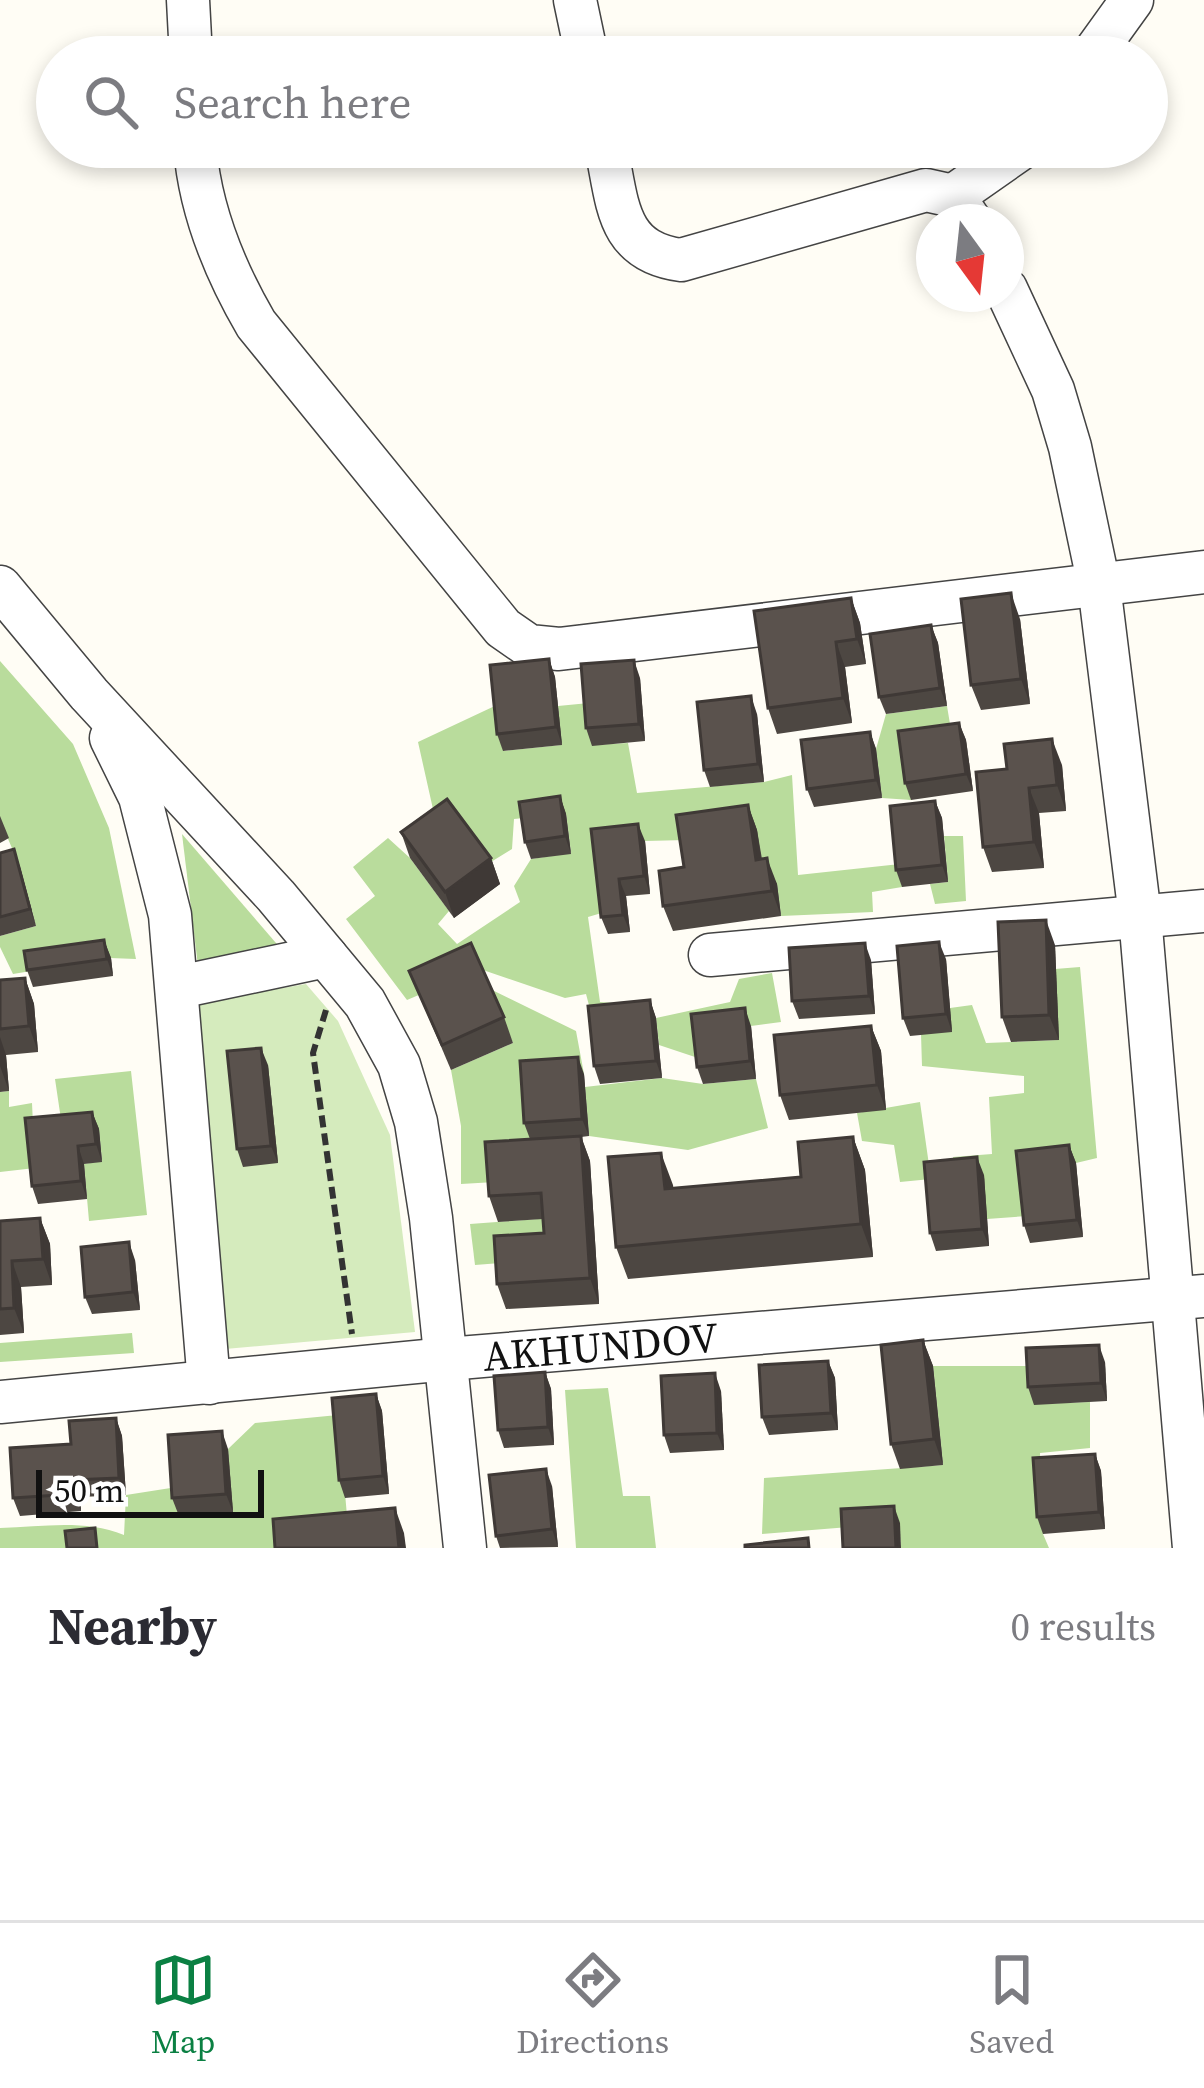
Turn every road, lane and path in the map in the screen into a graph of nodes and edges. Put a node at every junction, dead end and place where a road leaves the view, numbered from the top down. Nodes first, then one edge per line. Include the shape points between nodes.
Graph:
1 (188, 0) edge
2 (575, 0) edge
3 (1132, 0) edge
4 (190, 36) edge
5 (583, 36) edge
6 (1106, 36) edge
7 (199, 168) edge
8 (611, 168) edge
9 (1002, 168) edge
10 (953, 204) edge
11 (967, 204) edge
12 (1017, 312) edge
13 (1204, 572) edge
14 (1099, 585) junction
15 (0, 587) edge
16 (89, 694) junction
17 (1204, 911) edge
18 (1140, 916) junction
19 (710, 955) dead end
20 (326, 956) junction
21 (178, 987) junction
22 (327, 1008) dead end
23 (1188, 1298) edge
24 (352, 1338) dead end
25 (447, 1359) junction
26 (209, 1383) junction
27 (0, 1402) edge
28 (465, 1548) edge
29 (1194, 1548) edge

1 - 4 street
2 - 5 street
3 - 6 street
7 - 14 street via 227,274 256,324 503,628 529,646 559,650
8 - 10 street via 628,237 653,256 681,260 926,190
9 - 11 street
12 - 14 street via 1053,390
13 - 14 street
14 - 18 street
15 - 16 street
16 - 20 street
16 - 21 street via 140,797 162,876
17 - 18 street
18 - 19 street
18 - 23 street
20 - 21 street
20 - 25 street via 365,1003 399,1065 416,1122
21 - 26 street
22 - 24 path via 313,1053
23 - 25 street, AKHUNDOV
23 - 29 street
25 - 26 street, AKHUNDOV
25 - 28 street
26 - 27 street, AKHUNDOV

